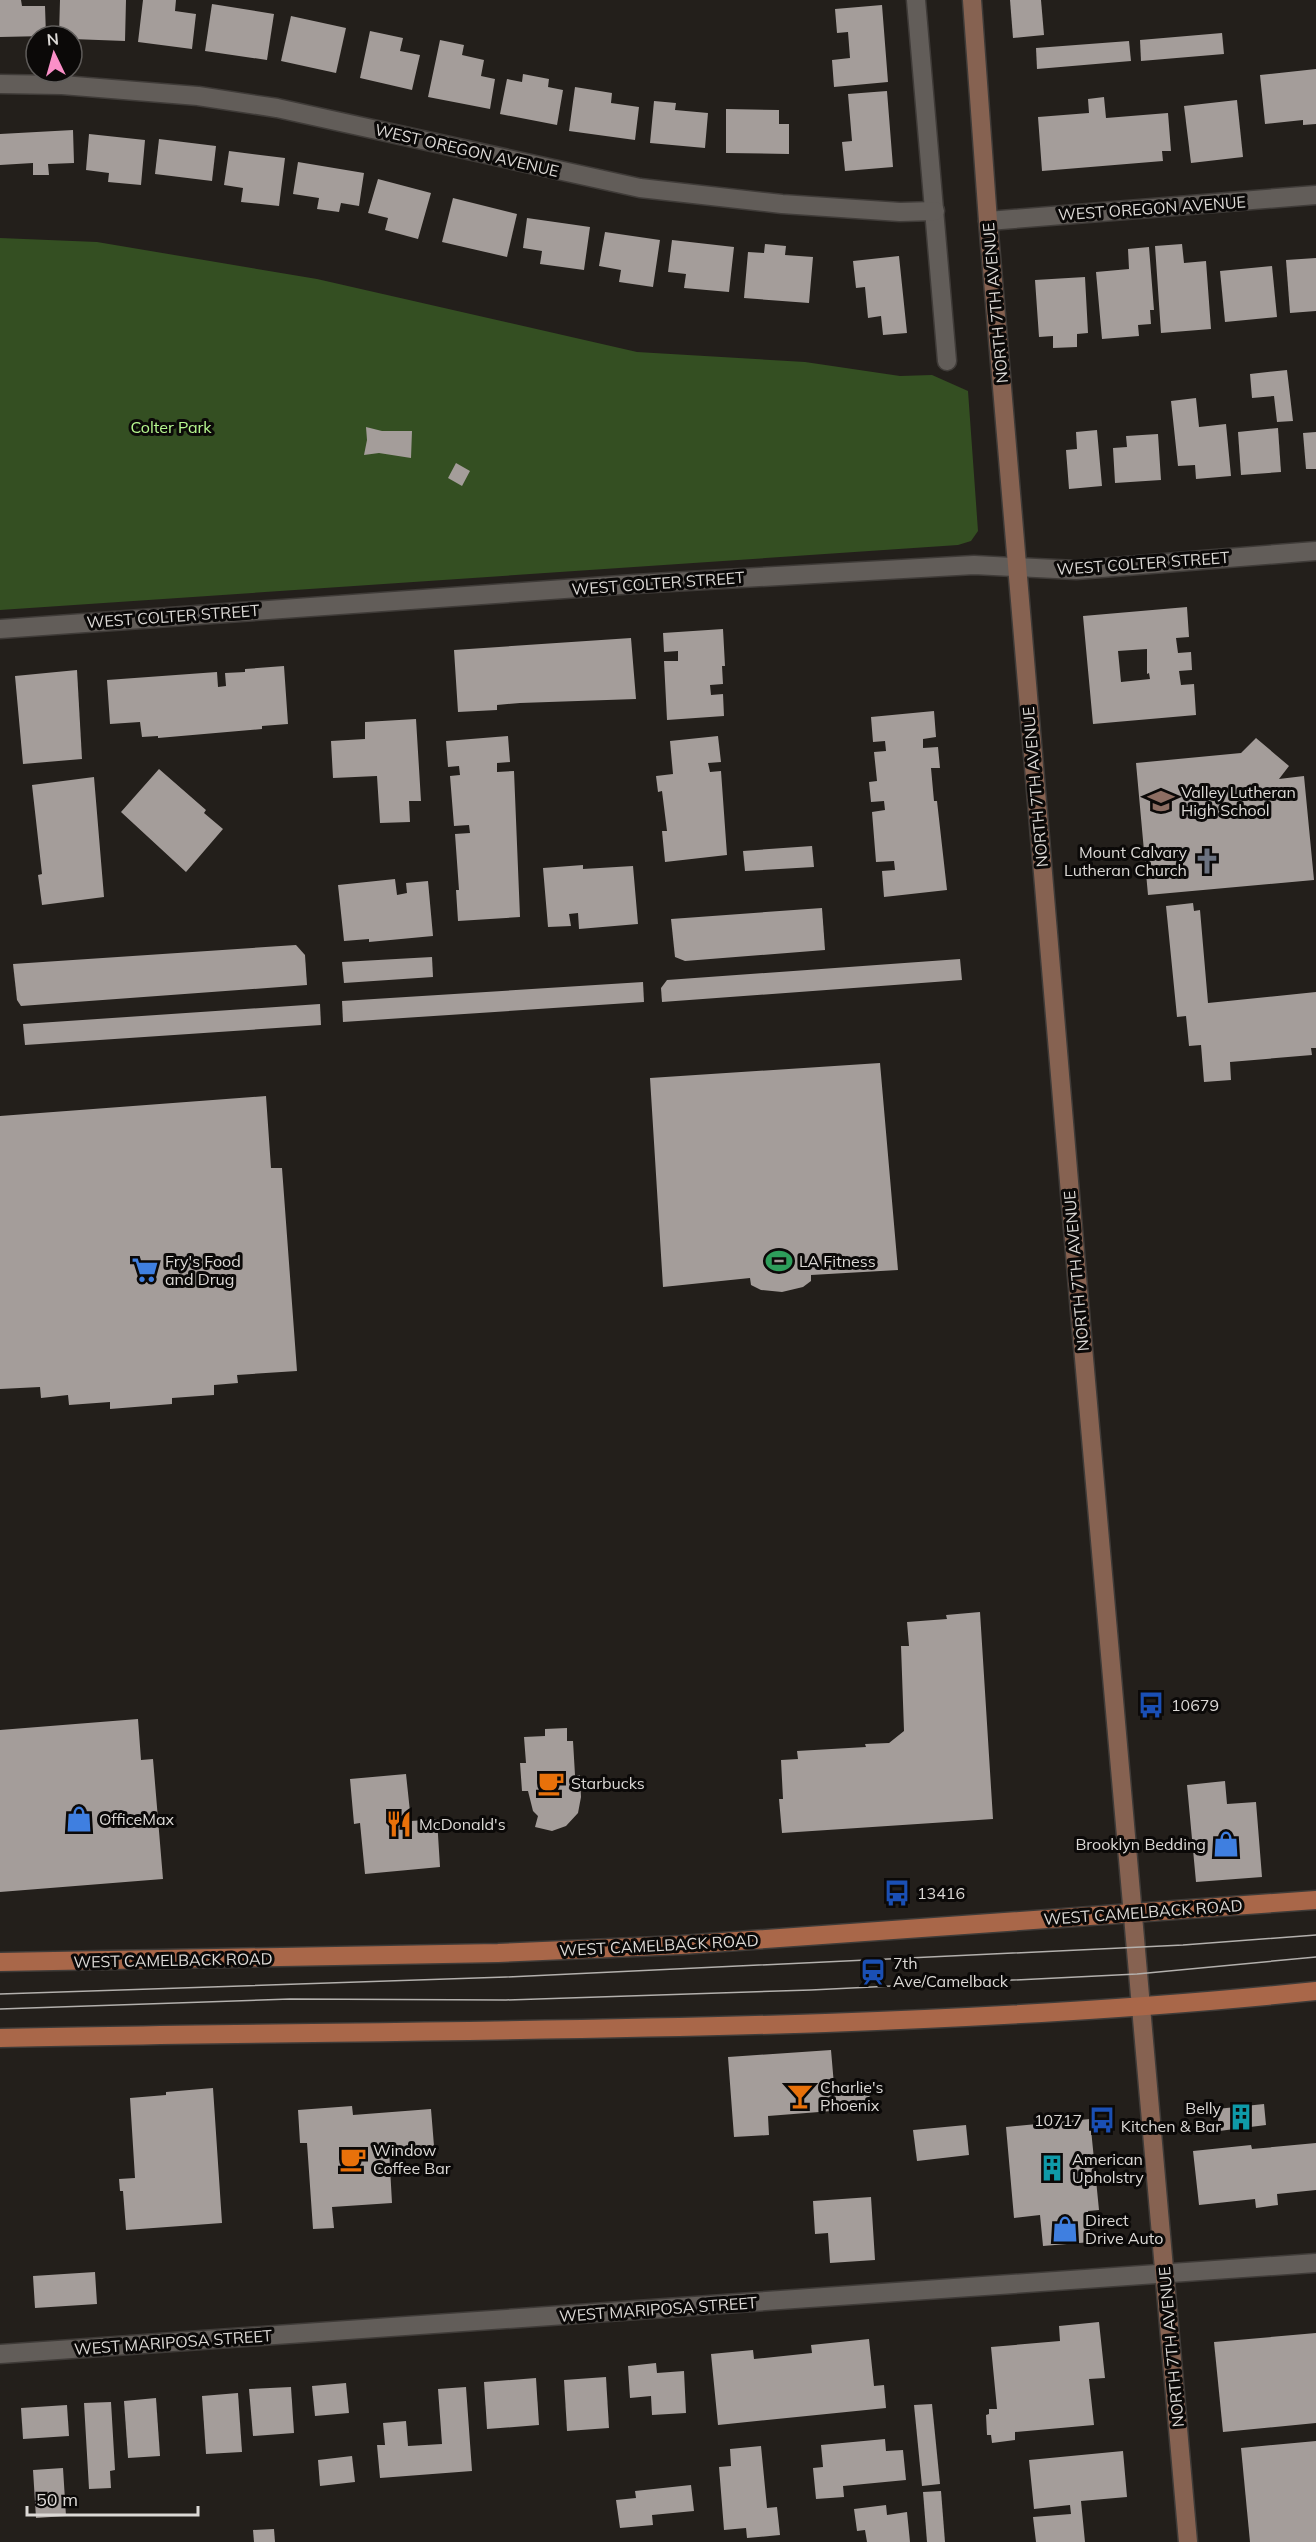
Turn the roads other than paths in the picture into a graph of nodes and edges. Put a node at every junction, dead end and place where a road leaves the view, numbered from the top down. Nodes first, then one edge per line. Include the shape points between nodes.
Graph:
1 (916, 0) edge
2 (972, 0) edge
3 (0, 84) edge
4 (1316, 195) edge
5 (935, 211) junction
6 (988, 222) junction
7 (947, 361) dead end
8 (1316, 551) edge
9 (1017, 567) junction
10 (0, 629) edge
11 (1316, 1900) edge
12 (1132, 1914) junction
13 (0, 1962) edge
14 (1316, 1991) edge
15 (1140, 2008) junction
16 (0, 2038) edge
17 (1316, 2263) edge
18 (1164, 2275) junction
19 (0, 2354) edge
20 (1188, 2542) edge

1 - 5 street
2 - 6 main road, NORTH 7TH AVENUE
3 - 5 street, WEST OREGON AVENUE via 198,96 277,108 640,188 782,204
4 - 6 street, WEST OREGON AVENUE
5 - 7 street
6 - 9 main road, NORTH 7TH AVENUE
8 - 9 street, WEST COLTER STREET via 1076,570
9 - 10 street, WEST COLTER STREET via 974,565 635,584
9 - 12 main road, NORTH 7TH AVENUE
11 - 12 main road, WEST CAMELBACK ROAD
12 - 13 main road, WEST CAMELBACK ROAD via 510,1953
12 - 15 main road, NORTH 7TH AVENUE
14 - 15 main road
15 - 16 main road via 574,2031
15 - 18 main road, NORTH 7TH AVENUE
17 - 18 street, WEST MARIPOSA STREET
18 - 19 street, WEST MARIPOSA STREET
18 - 20 main road, NORTH 7TH AVENUE

